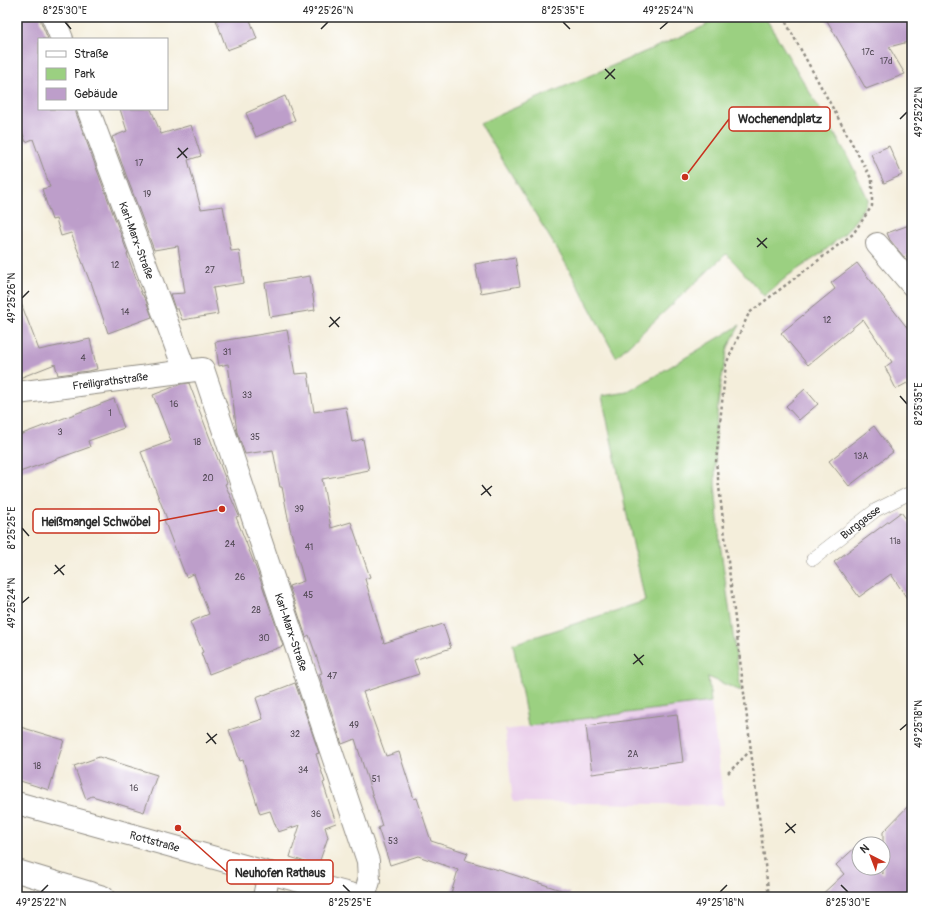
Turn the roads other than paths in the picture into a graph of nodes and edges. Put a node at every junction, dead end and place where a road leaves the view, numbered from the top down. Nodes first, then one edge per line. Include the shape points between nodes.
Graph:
1 (53, 17) edge
2 (62, 38) edge
3 (88, 110) edge
4 (877, 244) dead end
5 (912, 285) edge
6 (194, 370) junction
7 (17, 393) edge
8 (912, 492) edge
9 (812, 559) dead end
10 (17, 803) edge
11 (17, 871) edge
12 (269, 873) junction
13 (103, 897) edge
14 (264, 897) edge
15 (362, 897) edge

1 - 2 street
3 - 6 street, Karl-Marx-Straße
4 - 5 street
6 - 7 street, Freiligrathstraße
6 - 15 street, Karl-Marx-Straße via 368,861 369,881
8 - 9 lane, Burggasse via 876,510
10 - 12 street, Rottstraße
11 - 13 street
12 - 14 street
12 - 15 street, Rottstraße

